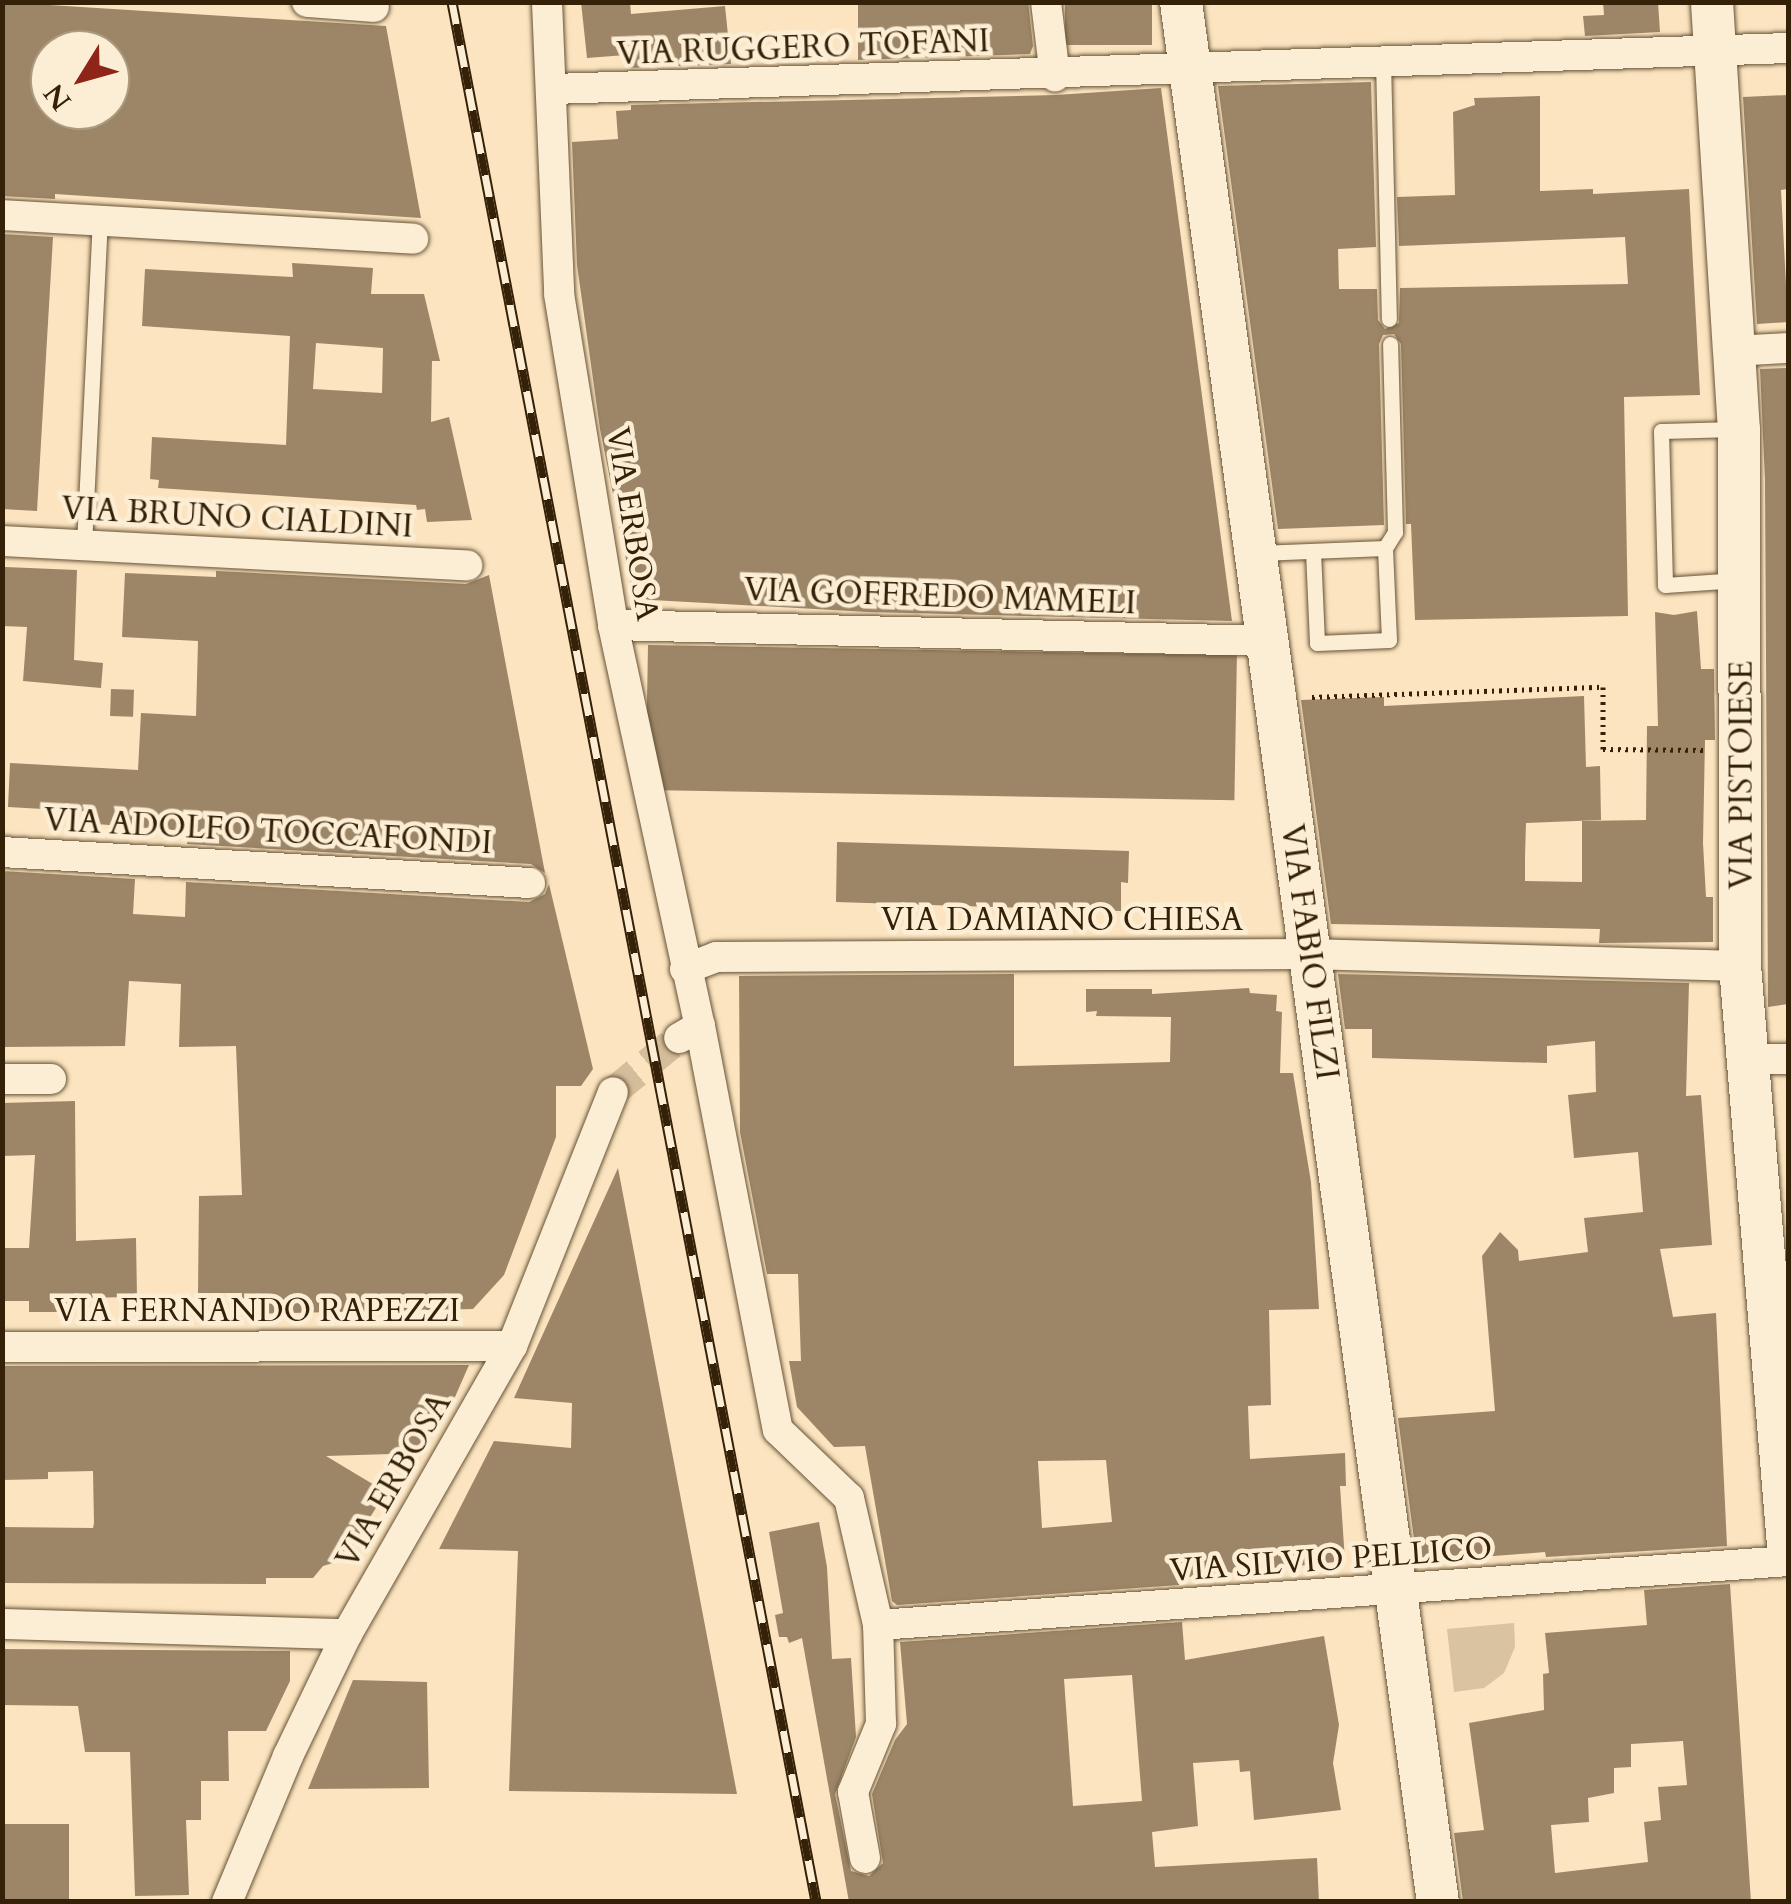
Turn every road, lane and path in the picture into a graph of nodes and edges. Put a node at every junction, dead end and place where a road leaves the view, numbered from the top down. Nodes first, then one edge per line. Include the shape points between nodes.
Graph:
1 (307, 2) edge
2 (547, 2) edge
3 (1046, 2) edge
4 (1182, 2) edge
5 (1712, 2) edge
6 (374, 7) dead end
7 (1788, 48) edge
8 (1715, 51) junction
9 (1383, 60) junction
10 (1191, 69) junction
11 (1055, 76) junction
12 (553, 89) junction
13 (2, 216) edge
14 (100, 220) junction
15 (413, 240) dead end
16 (1389, 319) dead end
17 (1390, 344) dead end
18 (1788, 348) edge
19 (1734, 350) junction
20 (1740, 429) junction
21 (2, 541) edge
22 (84, 544) junction
23 (1386, 548) junction
24 (1313, 551) junction
25 (1255, 553) junction
26 (467, 565) dead end
27 (1742, 580) junction
28 (613, 625) junction
29 (1266, 641) junction
30 (1274, 698) junction
31 (1721, 750) dead end
32 (2, 852) edge
33 (530, 883) dead end
34 (1308, 954) junction
35 (1740, 966) junction
36 (685, 968) junction
37 (1769, 1059) edge
38 (2, 1079) edge
39 (51, 1080) dead end
40 (613, 1092) tunnel mouth
41 (1780, 1308) edge
42 (2, 1346) edge
43 (512, 1346) junction
44 (1786, 1479) edge
45 (1788, 1546) edge
46 (1788, 1561) edge
47 (1397, 1591) junction
48 (2, 1624) edge
49 (878, 1626) junction
50 (346, 1634) junction
51 (865, 1858) dead end
52 (227, 1902) edge
53 (1438, 1902) edge

1 - 6 street
2 - 12 street, VIA ERBOSA
3 - 11 street
4 - 10 street, VIA FABIO FILZI
5 - 8 street, VIA PISTOIESE
7 - 8 street, VIA RUGGERO TOFANI
8 - 9 street, VIA RUGGERO TOFANI
8 - 19 street, VIA PISTOIESE
9 - 10 street, VIA RUGGERO TOFANI
9 - 16 lane
10 - 11 street, VIA RUGGERO TOFANI
10 - 25 street, VIA FABIO FILZI
11 - 12 street, VIA RUGGERO TOFANI
12 - 28 street, VIA ERBOSA via 559,294
13 - 14 street
14 - 15 street
14 - 22 lane
17 - 23 lane via 1394,532
18 - 19 street
19 - 20 street, VIA PISTOIESE
20 - 27 street, VIA PISTOIESE
20 - 27 lane via 1661,431 1666,586
21 - 22 street, VIA BRUNO CIALDINI
22 - 26 street, VIA BRUNO CIALDINI
23 - 24 lane
23 - 24 lane via 1389,640 1316,643
24 - 25 lane
25 - 29 street, VIA FABIO FILZI
27 - 35 street, VIA PISTOIESE
28 - 29 street, VIA GOFFREDO MAMELI
28 - 36 street, VIA ERBOSA
29 - 30 street, VIA FABIO FILZI
30 - 31 path via 1603,687 1602,750
30 - 34 street, VIA FABIO FILZI
32 - 33 street, VIA ADOLFO TOCCAFONDI
34 - 35 street, VIA DAMIANO CHIESA
34 - 36 street, VIA DAMIANO CHIESA via 716,957
34 - 47 street, VIA FABIO FILZI
35 - 37 street, VIA PISTOIESE
36 - 49 street, VIA ERBOSA via 690,1032 778,1430 848,1498
37 - 41 street, VIA PISTOIESE
38 - 39 street
40 - 43 street, VIA ERBOSA
41 - 44 street, VIA PISTOIESE
42 - 43 street, VIA FERNANDO RAPEZZI
43 - 50 street, VIA ERBOSA
44 - 45 street, VIA PISTOIESE
46 - 47 street, VIA SILVIO PELLICO
47 - 49 street, VIA SILVIO PELLICO
47 - 53 street, VIA FABIO FILZI
48 - 50 street
49 - 51 street via 881,1724 852,1792
50 - 52 street, VIA ERBOSA

